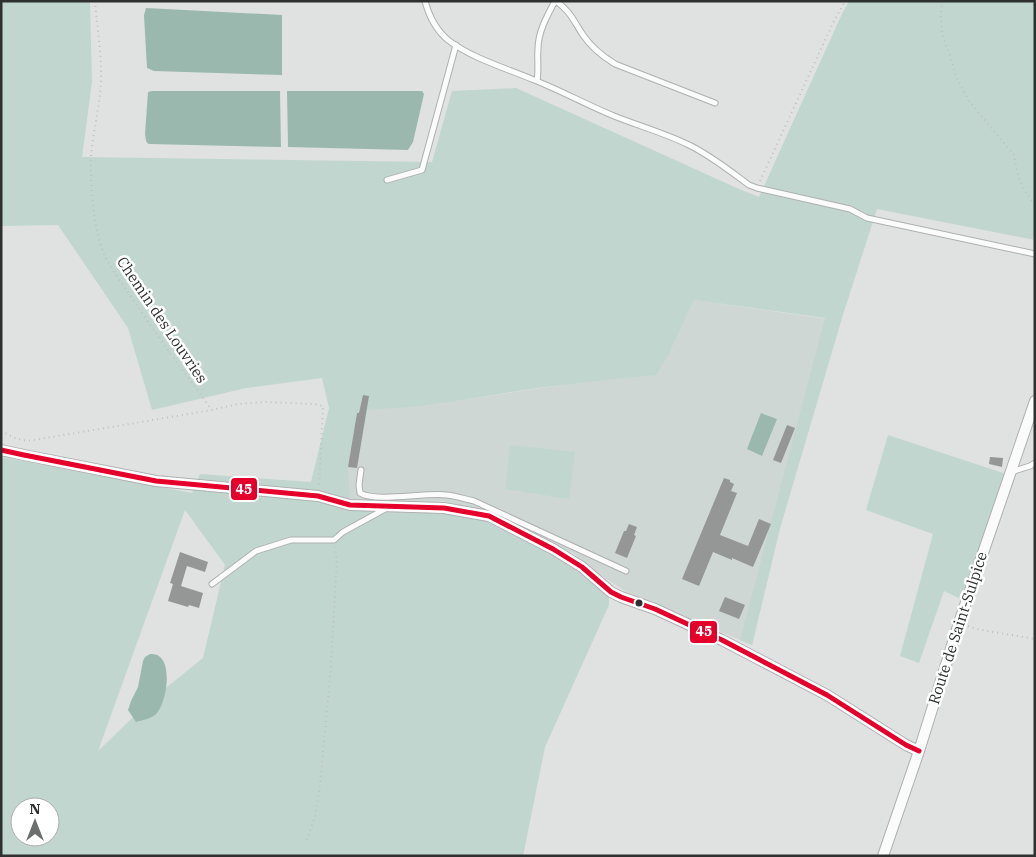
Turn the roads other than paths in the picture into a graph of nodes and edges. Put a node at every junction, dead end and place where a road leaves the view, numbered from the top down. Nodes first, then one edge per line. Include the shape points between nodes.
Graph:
1 (425, 1) edge
2 (555, 1) edge
3 (456, 45) junction
4 (537, 81) junction
5 (715, 103) dead end
6 (387, 180) dead end
7 (1035, 254) edge
8 (1035, 401) edge
9 (1, 450) edge
10 (1035, 463) edge
11 (361, 470) dead end
12 (1010, 472) junction
13 (390, 506) junction
14 (626, 571) dead end
15 (212, 584) dead end
16 (919, 751) junction
17 (883, 856) edge

1 - 3 lane via 435,25
2 - 4 lane via 540,35
2 - 5 lane via 565,8 602,56
3 - 4 lane
3 - 6 lane via 422,170
4 - 7 lane via 613,116 691,146 757,188 850,209 868,218
8 - 12 street, Route de Saint-Sulpice
9 - 13 street via 156,481 318,496 350,505
10 - 12 lane
11 - 14 lane via 360,493 365,496 447,495 474,501
12 - 16 street, Route de Saint-Sulpice
13 - 15 lane via 334,540 291,540 256,551
13 - 16 street via 444,508 488,516 553,549 582,567 611,592 722,640 827,695
16 - 17 street, Route de Saint-Sulpice

